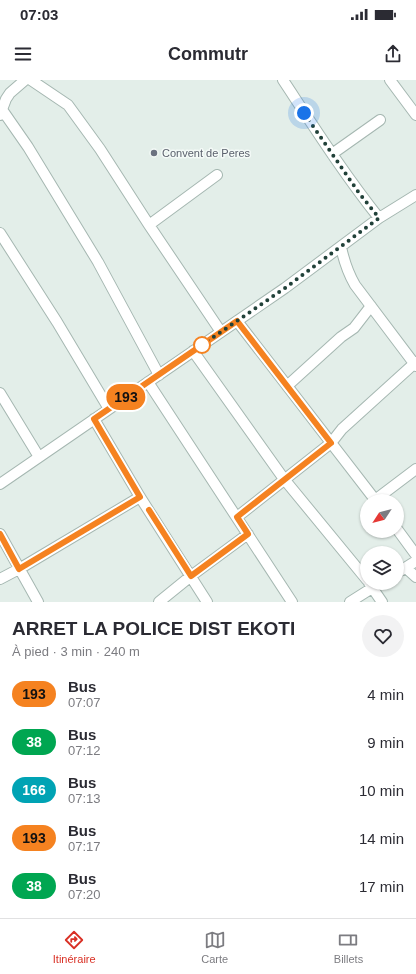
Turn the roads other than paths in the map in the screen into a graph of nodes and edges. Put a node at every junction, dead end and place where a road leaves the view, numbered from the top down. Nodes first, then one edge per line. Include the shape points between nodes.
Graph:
1 (25, 80) edge
2 (31, 80) edge
3 (283, 80) edge
4 (390, 80) edge
5 (3, 97) edge
6 (1, 113) edge
7 (416, 115) edge
8 (380, 120) dead end
9 (332, 154) junction
10 (217, 176) dead end
11 (416, 195) edge
12 (379, 218) junction
13 (149, 225) junction
14 (0, 232) edge
15 (341, 247) junction
16 (371, 306) junction
17 (237, 321) junction
18 (221, 332) junction
19 (193, 351) junction
20 (415, 364) edge
21 (159, 375) junction
22 (148, 382) junction
23 (287, 386) junction
24 (0, 393) edge
25 (109, 409) junction
26 (94, 419) junction
27 (331, 443) junction
28 (39, 457) junction
29 (416, 469) edge
30 (284, 479) junction
31 (0, 484) edge
32 (371, 494) edge
33 (385, 494) edge
34 (140, 497) junction
35 (237, 517) junction
36 (0, 534) edge
37 (248, 534) junction
38 (403, 538) edge
39 (416, 555) edge
40 (416, 562) edge
41 (404, 568) edge
42 (19, 569) junction
43 (360, 569) edge
44 (404, 571) edge
45 (191, 576) junction
46 (416, 577) edge
47 (0, 579) edge
48 (364, 590) edge
49 (376, 590) edge
50 (38, 602) edge
51 (159, 602) edge
52 (207, 602) edge
53 (292, 602) edge
54 (350, 602) edge
55 (382, 602) edge

1 - 5 street
2 - 13 street via 68,105
3 - 9 street
4 - 7 street
5 - 6 street
6 - 21 street via 28,147 98,262
8 - 9 street
9 - 12 street
10 - 13 street
11 - 12 street
12 - 15 street
13 - 18 street
14 - 25 street
15 - 16 street via 349,274
15 - 17 street
16 - 20 street
16 - 23 street via 354,328
17 - 18 street
17 - 23 street
18 - 19 street
19 - 21 street
19 - 30 street
20 - 27 street via 342,429
21 - 22 street
22 - 25 street
22 - 35 street
23 - 27 street
24 - 28 street
25 - 26 street
26 - 28 street
26 - 34 street
27 - 30 street
27 - 32 street
28 - 31 street
29 - 33 street
30 - 35 street
30 - 43 street
34 - 42 street
34 - 45 street
35 - 37 street
36 - 42 street
37 - 45 street
37 - 53 street
38 - 39 street
40 - 41 street
42 - 47 street
42 - 50 street
44 - 46 street
45 - 51 street
45 - 52 street
48 - 54 street
49 - 55 street

